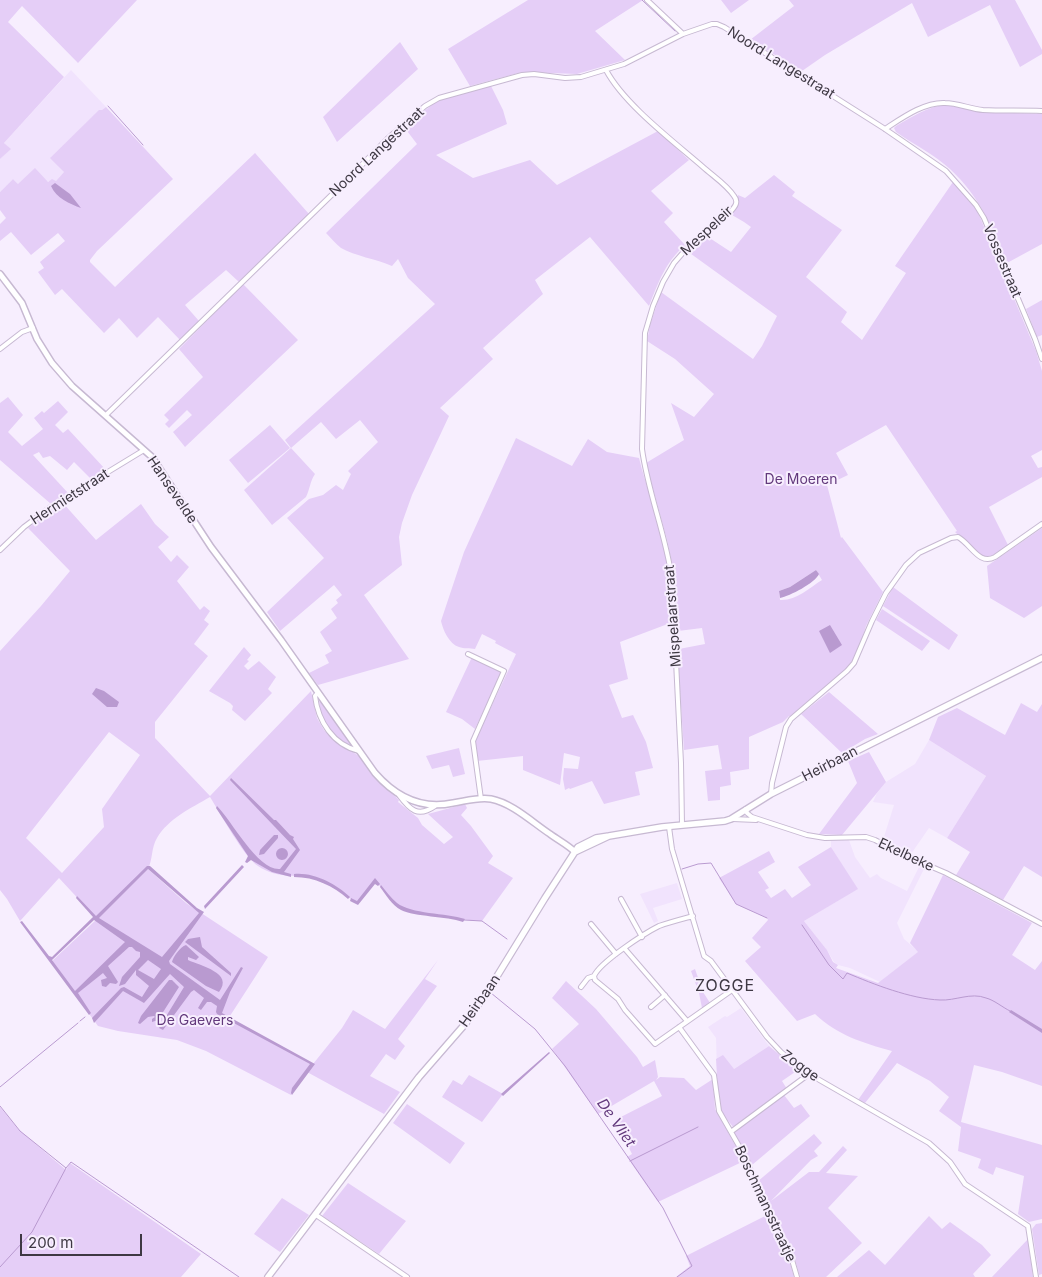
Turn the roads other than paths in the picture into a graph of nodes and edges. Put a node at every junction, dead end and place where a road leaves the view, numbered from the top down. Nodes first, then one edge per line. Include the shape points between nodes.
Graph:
1 (647, 0) edge
2 (684, 34) junction
3 (606, 70) junction
4 (1042, 111) edge
5 (885, 129) junction
6 (946, 171) joint
7 (0, 274) edge
8 (33, 328) junction
9 (0, 349) edge
10 (644, 351) joint
11 (1042, 359) edge
12 (106, 415) junction
13 (144, 450) junction
14 (1042, 524) edge
15 (0, 550) edge
16 (468, 654) dead end
17 (1042, 658) edge
18 (318, 692) junction
19 (359, 751) junction
20 (771, 794) junction
21 (400, 795) junction
22 (481, 799) junction
23 (435, 806) junction
24 (746, 810) junction
25 (732, 818) junction
26 (760, 820) junction
27 (682, 825) junction
28 (669, 827) junction
29 (575, 852) junction
30 (621, 899) dead end
31 (693, 916) junction
32 (590, 924) dead end
33 (1042, 924) edge
34 (642, 936) junction
35 (625, 949) junction
36 (616, 954) junction
37 (594, 976) junction
38 (581, 986) dead end
39 (732, 990) junction
40 (665, 996) junction
41 (651, 1007) dead end
42 (687, 1021) junction
43 (679, 1027) junction
44 (809, 1074) junction
45 (732, 1132) junction
46 (316, 1215) junction
47 (268, 1277) edge
48 (408, 1277) edge
49 (797, 1277) edge
50 (1036, 1277) edge

1 - 2 street
2 - 3 street, Noord Langestraat
2 - 5 street, Noord Langestraat via 712,24 724,27
3 - 10 street, Mespeleir via 614,85 718,180 736,202 735,208 688,247 674,263 653,308 645,333
3 - 12 street, Noord Langestraat via 572,78 522,75 439,98 425,106 387,139
4 - 5 street via 975,109 937,103
5 - 6 street, Noord Langestraat
6 - 11 street, Vossestraat via 984,218
7 - 8 street, Hansevelde via 22,303
8 - 9 street via 22,332
8 - 12 street, Hansevelde via 58,372
10 - 27 street, Mispelaarstraat via 642,449 672,579
12 - 13 street, Hansevelde
13 - 15 street, Hermietstraat via 52,506
13 - 18 street, Hansevelde via 221,562
14 - 20 street via 988,560 958,538 951,538 913,558 886,593 854,662 786,727
16 - 22 street via 504,671 473,741
17 - 20 main road, Heirbaan
18 - 19 street, Hansevelde
18 - 19 street via 315,696 323,724 350,749
19 - 21 street, Hansevelde via 384,783
20 - 24 main road, Heirbaan
21 - 23 street, Hansevelde
21 - 23 street via 414,811 422,812
22 - 23 street
22 - 29 street via 505,804
24 - 25 main road, Heirbaan
24 - 26 street, Ekelbeke
25 - 26 street, Ekelbeke
25 - 27 main road, Heirbaan
26 - 33 street, Ekelbeke via 807,836 875,840 946,872
27 - 28 main road, Heirbaan
28 - 29 main road, Heirbaan via 609,836
28 - 31 street, Zogge via 672,850
29 - 46 main road, Heirbaan via 466,1023 424,1071
30 - 34 street
31 - 34 street
31 - 39 street, Zogge via 704,956
32 - 36 street
34 - 35 street
35 - 36 street
35 - 40 street
36 - 37 street via 602,964
37 - 38 street
37 - 43 street via 618,999 655,1044
39 - 42 street
39 - 44 street, Zogge via 773,1045
40 - 41 street
40 - 42 street
42 - 43 street
43 - 45 street, Boschmansstraatje via 714,1078 718,1109
44 - 45 street
44 - 50 street, Zogge via 929,1143 950,1162 965,1184 1028,1226
45 - 49 street, Boschmansstraatje via 747,1160 761,1200 790,1253
46 - 47 main road, Heirbaan
46 - 48 street

